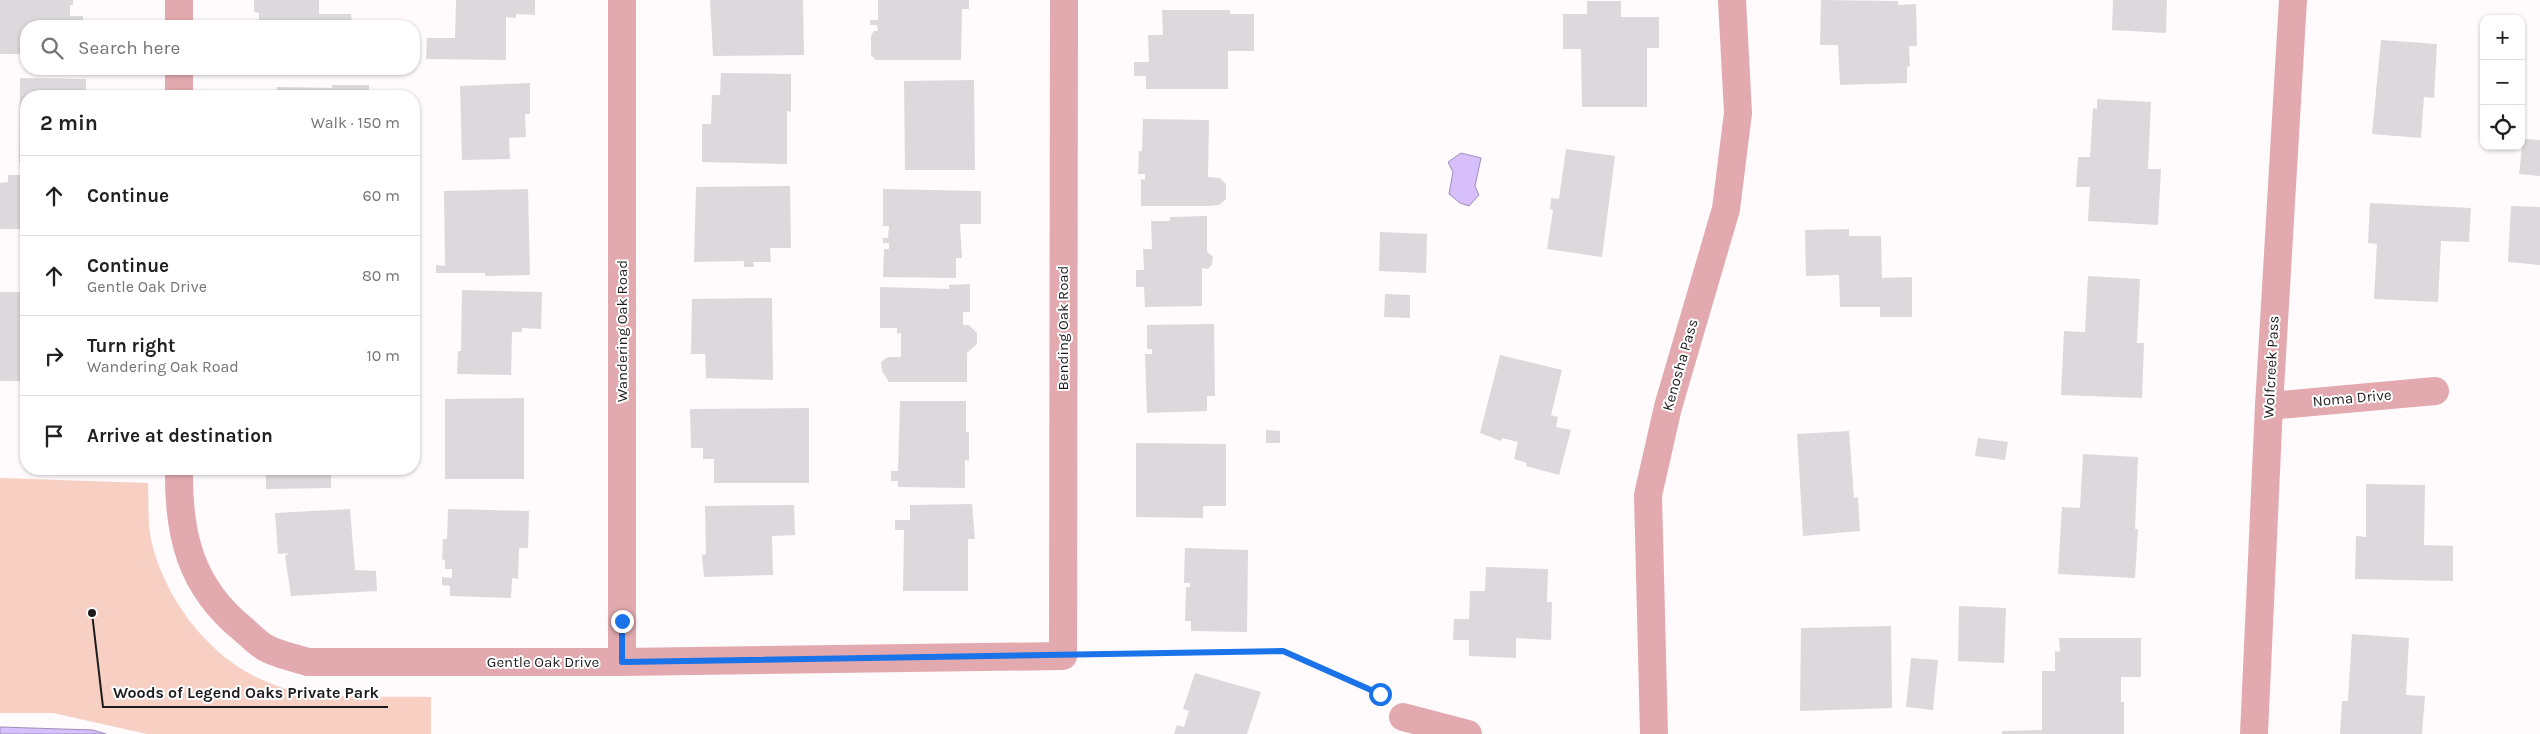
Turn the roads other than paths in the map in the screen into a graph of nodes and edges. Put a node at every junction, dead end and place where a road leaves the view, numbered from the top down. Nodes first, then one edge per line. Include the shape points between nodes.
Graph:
1 (179, 0) edge
2 (622, 0) edge
3 (1064, 0) edge
4 (1732, 0) edge
5 (2293, 0) edge
6 (179, 20) edge
7 (179, 75) edge
8 (179, 90) edge
9 (2435, 391) dead end
10 (2269, 406) junction
11 (178, 475) edge
12 (1063, 656) joint
13 (622, 662) junction
14 (1403, 717) road end
15 (1468, 734) edge
16 (1654, 734) edge
17 (2254, 734) edge

1 - 6 street
2 - 13 street, Wandering Oak Road
3 - 12 street, Bending Oak Road
4 - 16 street, Kenosha Pass via 1738,113 1726,209 1668,406 1648,495
5 - 10 street, Wolfcreek Pass
7 - 8 street
9 - 10 street, Noma Drive
10 - 17 street, Wolfcreek Pass
11 - 13 street, Gentle Oak Drive via 178,504 186,548 201,582 227,616 267,648 308,662
12 - 13 street, Gentle Oak Drive
14 - 15 street

